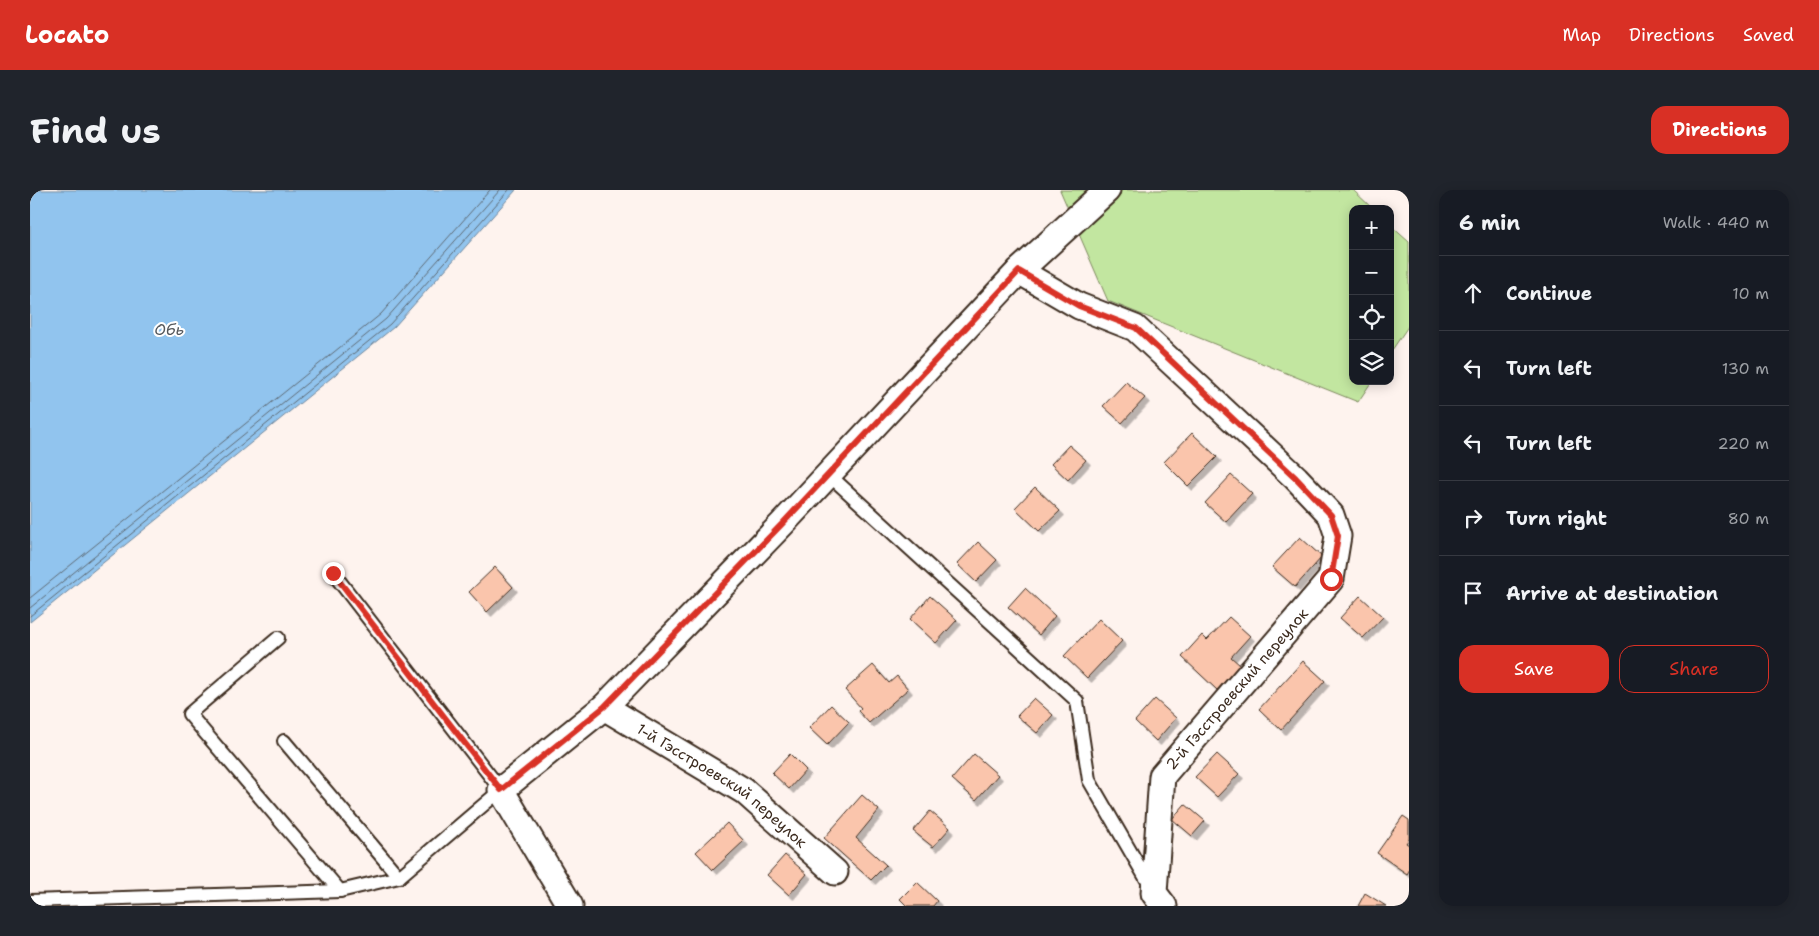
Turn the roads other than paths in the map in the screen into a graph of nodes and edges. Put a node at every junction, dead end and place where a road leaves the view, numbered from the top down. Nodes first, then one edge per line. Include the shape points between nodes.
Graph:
1 (1107, 190) edge
2 (1019, 271) junction
3 (828, 474) junction
4 (333, 573) dead end
5 (278, 638) dead end
6 (604, 707) junction
7 (284, 741) dead end
8 (501, 790) junction
9 (835, 872) dead end
10 (399, 877) junction
11 (340, 891) junction
12 (1159, 900) edge
13 (30, 901) edge
14 (570, 906) edge

1 - 2 street
2 - 3 street
2 - 12 street, 2-й Гэсстроевский переулок via 1079,306 1136,328 1308,490 1331,515 1338,536 1331,579 1162,776
3 - 6 street
3 - 12 lane via 1077,701 1089,780
4 - 8 lane
5 - 11 lane via 189,714
6 - 8 street
6 - 9 street, 1-й Гэсстроевский переулок via 744,791
7 - 10 lane
8 - 10 lane
8 - 14 street
10 - 11 lane
11 - 13 lane

